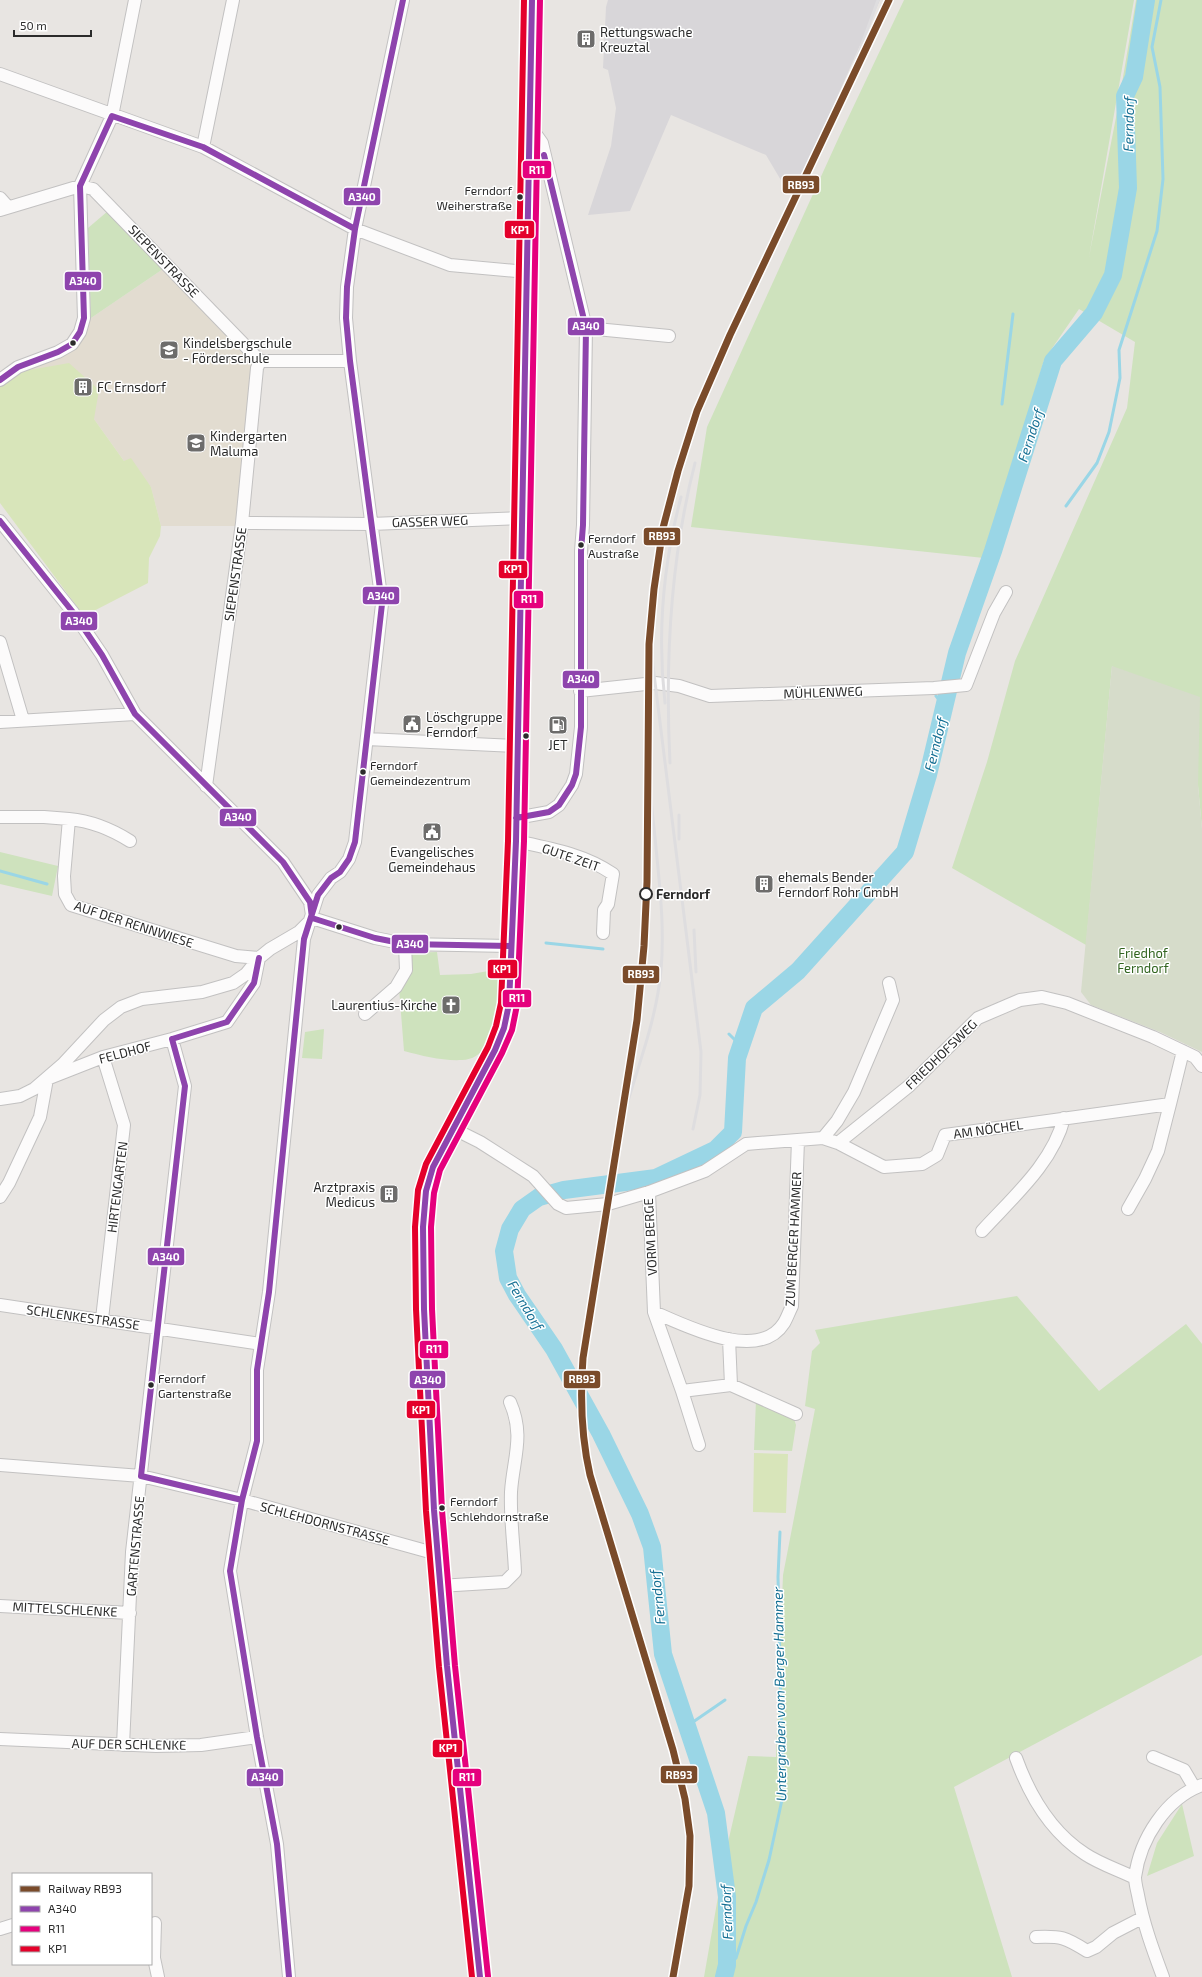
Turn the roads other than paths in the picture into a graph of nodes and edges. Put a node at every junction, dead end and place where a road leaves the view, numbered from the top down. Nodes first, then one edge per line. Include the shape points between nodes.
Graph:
1 (135, 0) edge
2 (233, 0) edge
3 (403, 0) edge
4 (532, 0) edge
5 (0, 74) edge
6 (112, 116) junction
7 (530, 125) junction
8 (203, 147) junction
9 (80, 186) junction
10 (3, 205) edge
11 (355, 229) junction
12 (527, 272) junction
13 (586, 328) junction
14 (668, 336) dead end
15 (260, 361) junction
16 (350, 361) junction
17 (0, 380) edge
18 (522, 518) junction
19 (0, 521) edge
20 (242, 523) junction
21 (371, 524) junction
22 (1006, 592) dead end
23 (0, 642) edge
24 (580, 691) junction
25 (135, 714) junction
26 (23, 720) junction
27 (0, 722) edge
28 (367, 739) junction
29 (517, 746) junction
30 (206, 786) junction
31 (0, 817) edge
32 (516, 818) junction
33 (69, 819) junction
34 (130, 841) dead end
35 (516, 841) junction
36 (312, 918) junction
37 (603, 932) dead end
38 (404, 944) junction
39 (511, 946) junction
40 (259, 958) junction
41 (888, 983) dead end
42 (365, 1014) dead end
43 (172, 1039) junction
44 (1182, 1051) junction
45 (103, 1057) junction
46 (1202, 1066) edge
47 (47, 1079) junction
48 (0, 1099) edge
49 (1170, 1104) junction
50 (1064, 1118) junction
51 (454, 1129) junction
52 (823, 1138) junction
53 (798, 1140) junction
54 (838, 1143) junction
55 (649, 1192) junction
56 (0, 1197) edge
57 (1128, 1209) dead end
58 (982, 1231) dead end
59 (0, 1305) edge
60 (654, 1312) junction
61 (102, 1319) junction
62 (158, 1328) junction
63 (729, 1339) junction
64 (261, 1344) junction
65 (731, 1385) junction
66 (682, 1391) junction
67 (510, 1402) dead end
68 (796, 1414) dead end
69 (699, 1444) dead end
70 (0, 1465) edge
71 (141, 1476) junction
72 (242, 1500) junction
73 (437, 1554) junction
74 (439, 1586) junction
75 (0, 1606) edge
76 (130, 1612) junction
77 (257, 1737) junction
78 (0, 1739) edge
79 (123, 1745) junction
80 (1153, 1757) dead end
81 (1016, 1758) dead end
82 (1198, 1786) edge
83 (1135, 1878) junction
84 (1142, 1918) junction
85 (155, 1923) dead end
86 (12, 1926) edge
87 (0, 1929) edge
88 (1036, 1937) dead end
89 (158, 1977) edge
90 (289, 1977) edge
91 (480, 1977) edge
92 (1163, 1977) edge

1 - 6 street
2 - 8 street
3 - 11 street
4 - 7 main road
5 - 6 street
6 - 8 street
6 - 9 street
7 - 12 main road
7 - 13 street via 542,143
8 - 11 street
9 - 10 street
9 - 15 street, SIEPENSTRASSE via 93,189
9 - 17 street via 84,318 80,332 72,344 18,367
11 - 12 street via 450,265
11 - 16 street via 347,287 346,318
12 - 18 main road
13 - 14 street
13 - 24 street
15 - 16 street
15 - 20 street, SIEPENSTRASSE via 257,368
16 - 21 street
18 - 21 street, GASSER WEG
18 - 29 main road
19 - 25 street via 72,611 102,656
20 - 21 street, GASSER WEG
20 - 30 street, SIEPENSTRASSE
21 - 28 street via 382,604
22 - 24 street, MÜHLENWEG via 994,613 966,685 710,696 679,686 648,683
23 - 26 street
24 - 32 street via 578,764 572,785 559,805 549,812
25 - 26 street
25 - 30 street
26 - 27 street
28 - 29 street
28 - 36 street via 355,842 349,860 340,872 330,878 318,895
29 - 32 main road
30 - 36 street via 283,862 310,902
31 - 33 street
32 - 35 main road
33 - 34 street via 88,822 116,832
33 - 40 street, AUF DER RENNWIESE via 64,876 65,894 71,905 236,956
35 - 37 street, GUTE ZEIT via 558,850 600,865 613,874 608,904 604,910
35 - 39 main road
36 - 38 street via 375,938
36 - 40 street via 299,932
36 - 64 street via 304,939 269,1292
38 - 39 street
38 - 42 street via 406,970 396,987
39 - 51 main road via 509,1004 504,1028
40 - 43 street, FELDHOF via 254,983 227,1022
40 - 47 street via 246,974 233,983 202,992 142,999 121,1007 104,1020
41 - 52 street via 893,1000 854,1092 837,1121
43 - 45 street, FELDHOF
43 - 62 street, GARTENSTRASSE via 185,1086
44 - 46 street, FRIEDHOFSWEG via 1195,1057
44 - 49 street
44 - 54 street, FRIEDHOFSWEG via 1067,1003 1042,997 1020,1000 978,1018 909,1086
45 - 47 street, FELDHOF
45 - 61 street, HIRTENGARTEN via 124,1125
47 - 48 street via 20,1096
47 - 56 street via 40,1117 10,1183
49 - 50 street, AM NÖCHEL
49 - 57 street via 1158,1151
50 - 54 street, AM NÖCHEL via 945,1135 937,1155 922,1164 884,1167
50 - 58 street via 1060,1135 1038,1170
51 - 55 street, VORM BERGE via 480,1142 533,1176 558,1204 566,1208 608,1204
51 - 73 main road via 431,1174 423,1209 426,1369
52 - 53 street
52 - 54 street
53 - 55 street via 746,1144 705,1171
53 - 63 street, ZUM BERGER HAMMER via 792,1306 784,1324 770,1336 752,1342
55 - 60 street, VORM BERGE
59 - 61 street, SCHLENKESTRASSE
60 - 63 street via 691,1328
60 - 66 street, VORM BERGE
61 - 62 street, SCHLENKESTRASSE
62 - 64 street, SCHLENKESTRASSE
62 - 71 street, GARTENSTRASSE
63 - 65 street
64 - 72 street via 257,1370 257,1441
65 - 66 street
65 - 68 street
66 - 69 street, VORM BERGE
67 - 74 street via 516,1416 518,1447 511,1492 515,1572 505,1582
70 - 71 street, SCHLEHDORNSTRASSE
71 - 72 street, SCHLEHDORNSTRASSE
71 - 76 street, GARTENSTRASSE via 132,1552
72 - 73 street, SCHLEHDORNSTRASSE
72 - 77 street via 230,1571
73 - 74 main road
74 - 91 main road via 458,1788
75 - 76 street, MITTELSCHLENKE
76 - 79 street, GARTENSTRASSE
77 - 79 street, AUF DER SCHLENKE via 201,1745
77 - 90 street via 277,1844
78 - 79 street, AUF DER SCHLENKE
80 - 82 street via 1184,1770
81 - 83 street via 1031,1791 1056,1829 1085,1854
82 - 83 street via 1167,1807 1156,1823 1144,1844
83 - 84 street
84 - 88 street via 1113,1933 1087,1951 1060,1936
84 - 92 street
85 - 89 street via 154,1958
86 - 87 street

